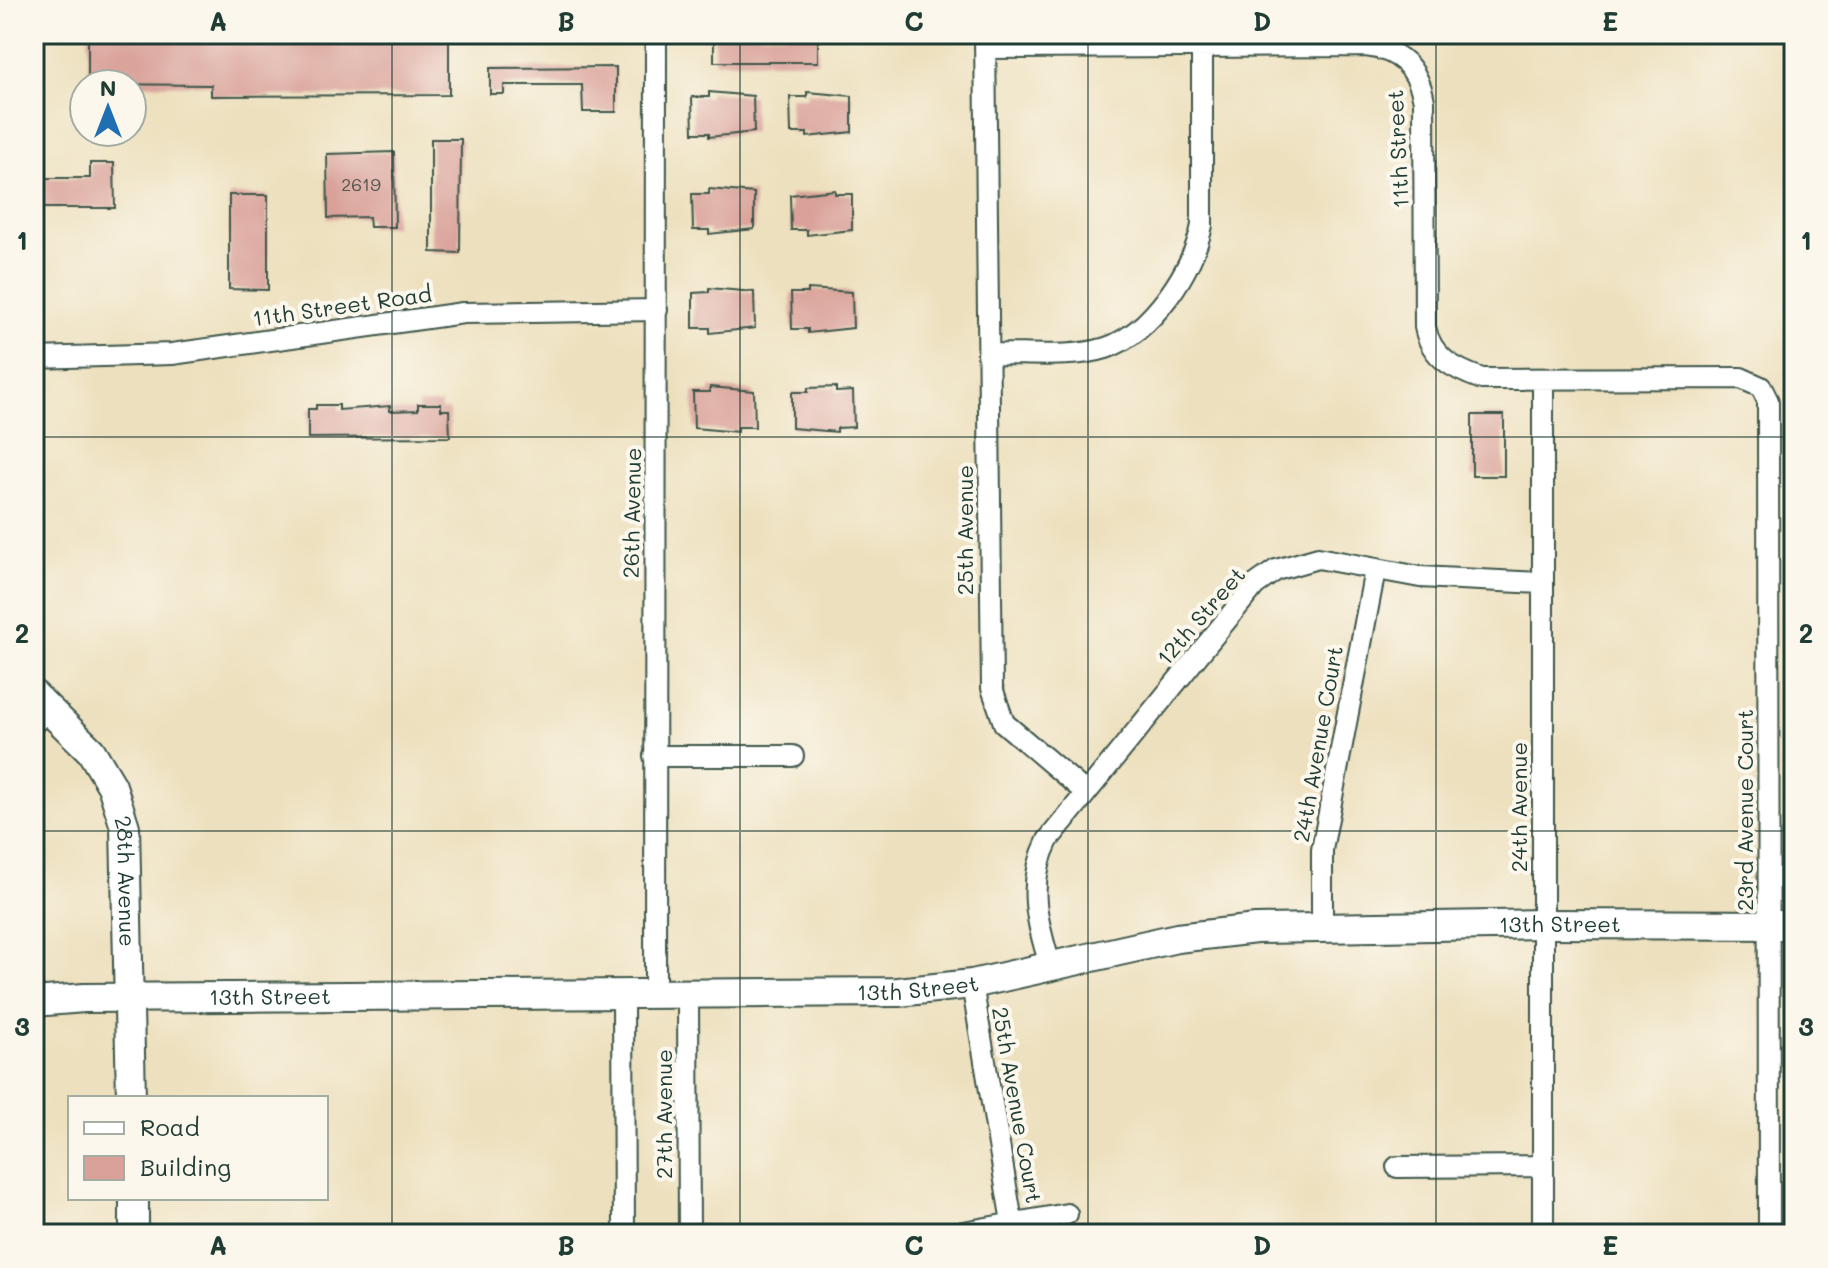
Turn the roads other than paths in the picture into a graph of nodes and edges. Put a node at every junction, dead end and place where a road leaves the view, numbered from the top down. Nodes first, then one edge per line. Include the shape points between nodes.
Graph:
1 (656, 34) edge
2 (985, 41) edge
3 (1202, 48) junction
4 (657, 310) junction
5 (988, 354) junction
6 (34, 358) edge
7 (1543, 381) junction
8 (1761, 387) joint
9 (1375, 570) junction
10 (1542, 583) junction
11 (38, 710) edge
12 (654, 756) junction
13 (793, 756) dead end
14 (1085, 792) junction
15 (1543, 924) junction
16 (1782, 925) edge
17 (1322, 928) junction
18 (1051, 968) junction
19 (972, 984) junction
20 (655, 993) junction
21 (623, 994) junction
22 (688, 994) junction
23 (129, 998) junction
24 (34, 1002) edge
25 (131, 1096) edge
26 (1543, 1166) junction
27 (1397, 1167) dead end
28 (134, 1200) edge
29 (1067, 1214) dead end
30 (1014, 1229) edge
31 (134, 1234) edge
32 (624, 1234) edge
33 (689, 1234) edge
34 (952, 1234) edge
35 (1543, 1234) edge
36 (1769, 1234) edge

1 - 4 street, 26th Avenue
2 - 3 street, 11th Street
2 - 5 street, 25th Avenue
3 - 5 street via 1202,225 1197,252 1172,290 1138,329 1107,348
3 - 7 street, 11th Street via 1366,46 1382,48 1407,63 1420,79 1424,101 1428,341 1454,368 1482,379
4 - 6 street, 11th Street Road via 463,313 172,354
4 - 12 street, 26th Avenue
5 - 14 street, 25th Avenue via 993,696 1004,723
7 - 8 street, 11th Street via 1741,378
7 - 10 street, 24th Avenue
8 - 16 street, 23rd Avenue Court via 1768,401
9 - 10 street, 12th Street
9 - 14 street, 12th Street via 1318,558 1276,570 1255,585
9 - 17 street, 24th Avenue Court via 1322,850
10 - 15 street, 24th Avenue
11 - 23 street, 28th Avenue via 91,751 112,786 125,827
12 - 13 street
12 - 20 street, 26th Avenue
14 - 18 street via 1048,840 1036,872 1038,927
15 - 16 street, 13th Street
15 - 17 street, 13th Street
15 - 26 street, 24th Avenue
16 - 36 street, 23rd Avenue Court
17 - 18 street, 13th Street via 1177,938
18 - 19 street, 13th Street
19 - 22 street, 13th Street via 898,992
19 - 30 street, 25th Avenue Court
20 - 21 street, 13th Street
20 - 22 street, 13th Street
21 - 23 street, 13th Street
21 - 32 street
22 - 33 street, 27th Avenue
23 - 24 street, 13th Street
23 - 25 street, 28th Avenue
26 - 27 street
26 - 35 street, 24th Avenue
28 - 31 street
29 - 30 street
30 - 34 street

